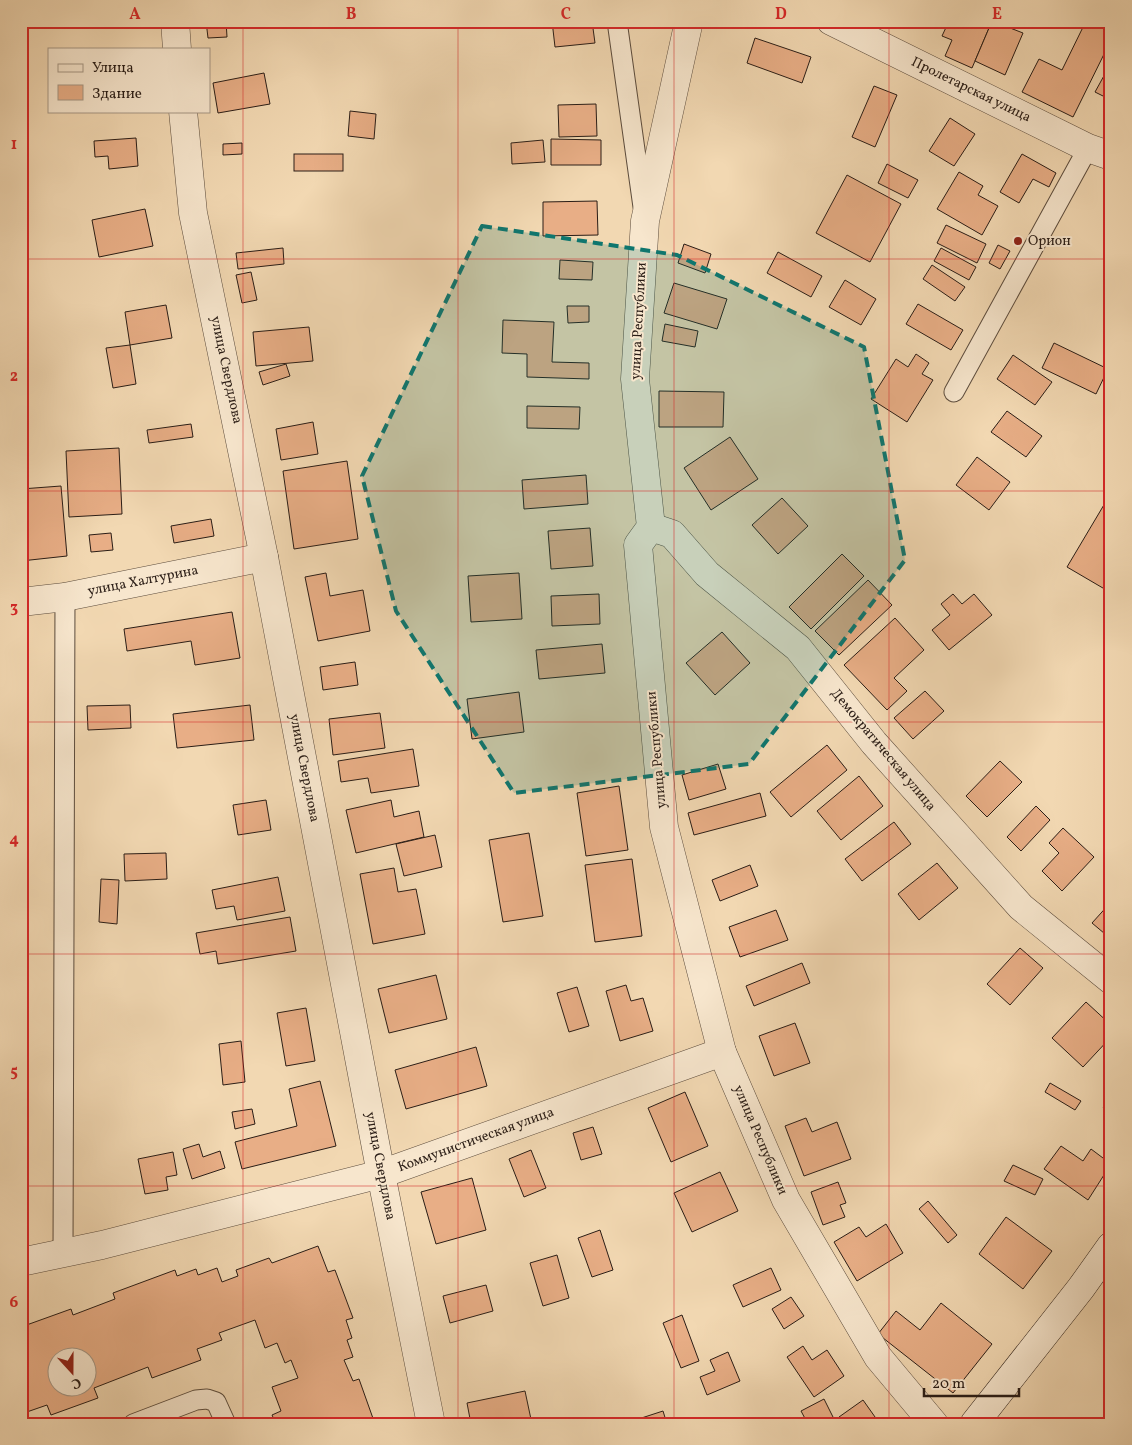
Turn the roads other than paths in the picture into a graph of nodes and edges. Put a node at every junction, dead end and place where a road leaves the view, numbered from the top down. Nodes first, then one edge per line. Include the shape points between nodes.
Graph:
1 (175, 21) edge
2 (617, 21) edge
3 (690, 21) edge
4 (831, 21) edge
5 (178, 48) edge
6 (183, 112) edge
7 (1100, 152) edge
8 (645, 221) junction
9 (954, 392) dead end
10 (651, 527) junction
11 (264, 557) junction
12 (65, 597) junction
13 (21, 602) edge
14 (1111, 980) edge
15 (722, 1052) junction
16 (381, 1174) junction
17 (1111, 1246) edge
18 (63, 1253) junction
19 (21, 1262) edge
20 (133, 1424) edge
21 (226, 1424) edge
22 (431, 1424) edge
23 (934, 1424) edge
24 (974, 1424) edge

1 - 5 street
2 - 8 lane
3 - 8 street, улица Республики
4 - 7 street, Пролетарская улица
6 - 11 street, улица Свердлова via 193,213
7 - 9 lane
8 - 10 street, улица Республики via 635,378
10 - 14 street, Демократическая улица via 672,534 708,574 798,648 874,743 1021,908
10 - 15 street, улица Республики via 638,545 664,827
11 - 12 street, улица Халтурина
11 - 16 street, улица Свердлова
12 - 13 street, улица Халтурина
12 - 18 lane
15 - 16 street, Коммунистическая улица
15 - 23 street, улица Республики via 786,1200 878,1356
16 - 18 street, Коммунистическая улица
16 - 22 street, улица Свердлова
17 - 24 street
18 - 19 street, Коммунистическая улица
20 - 21 lane via 196,1400 207,1399 216,1402

